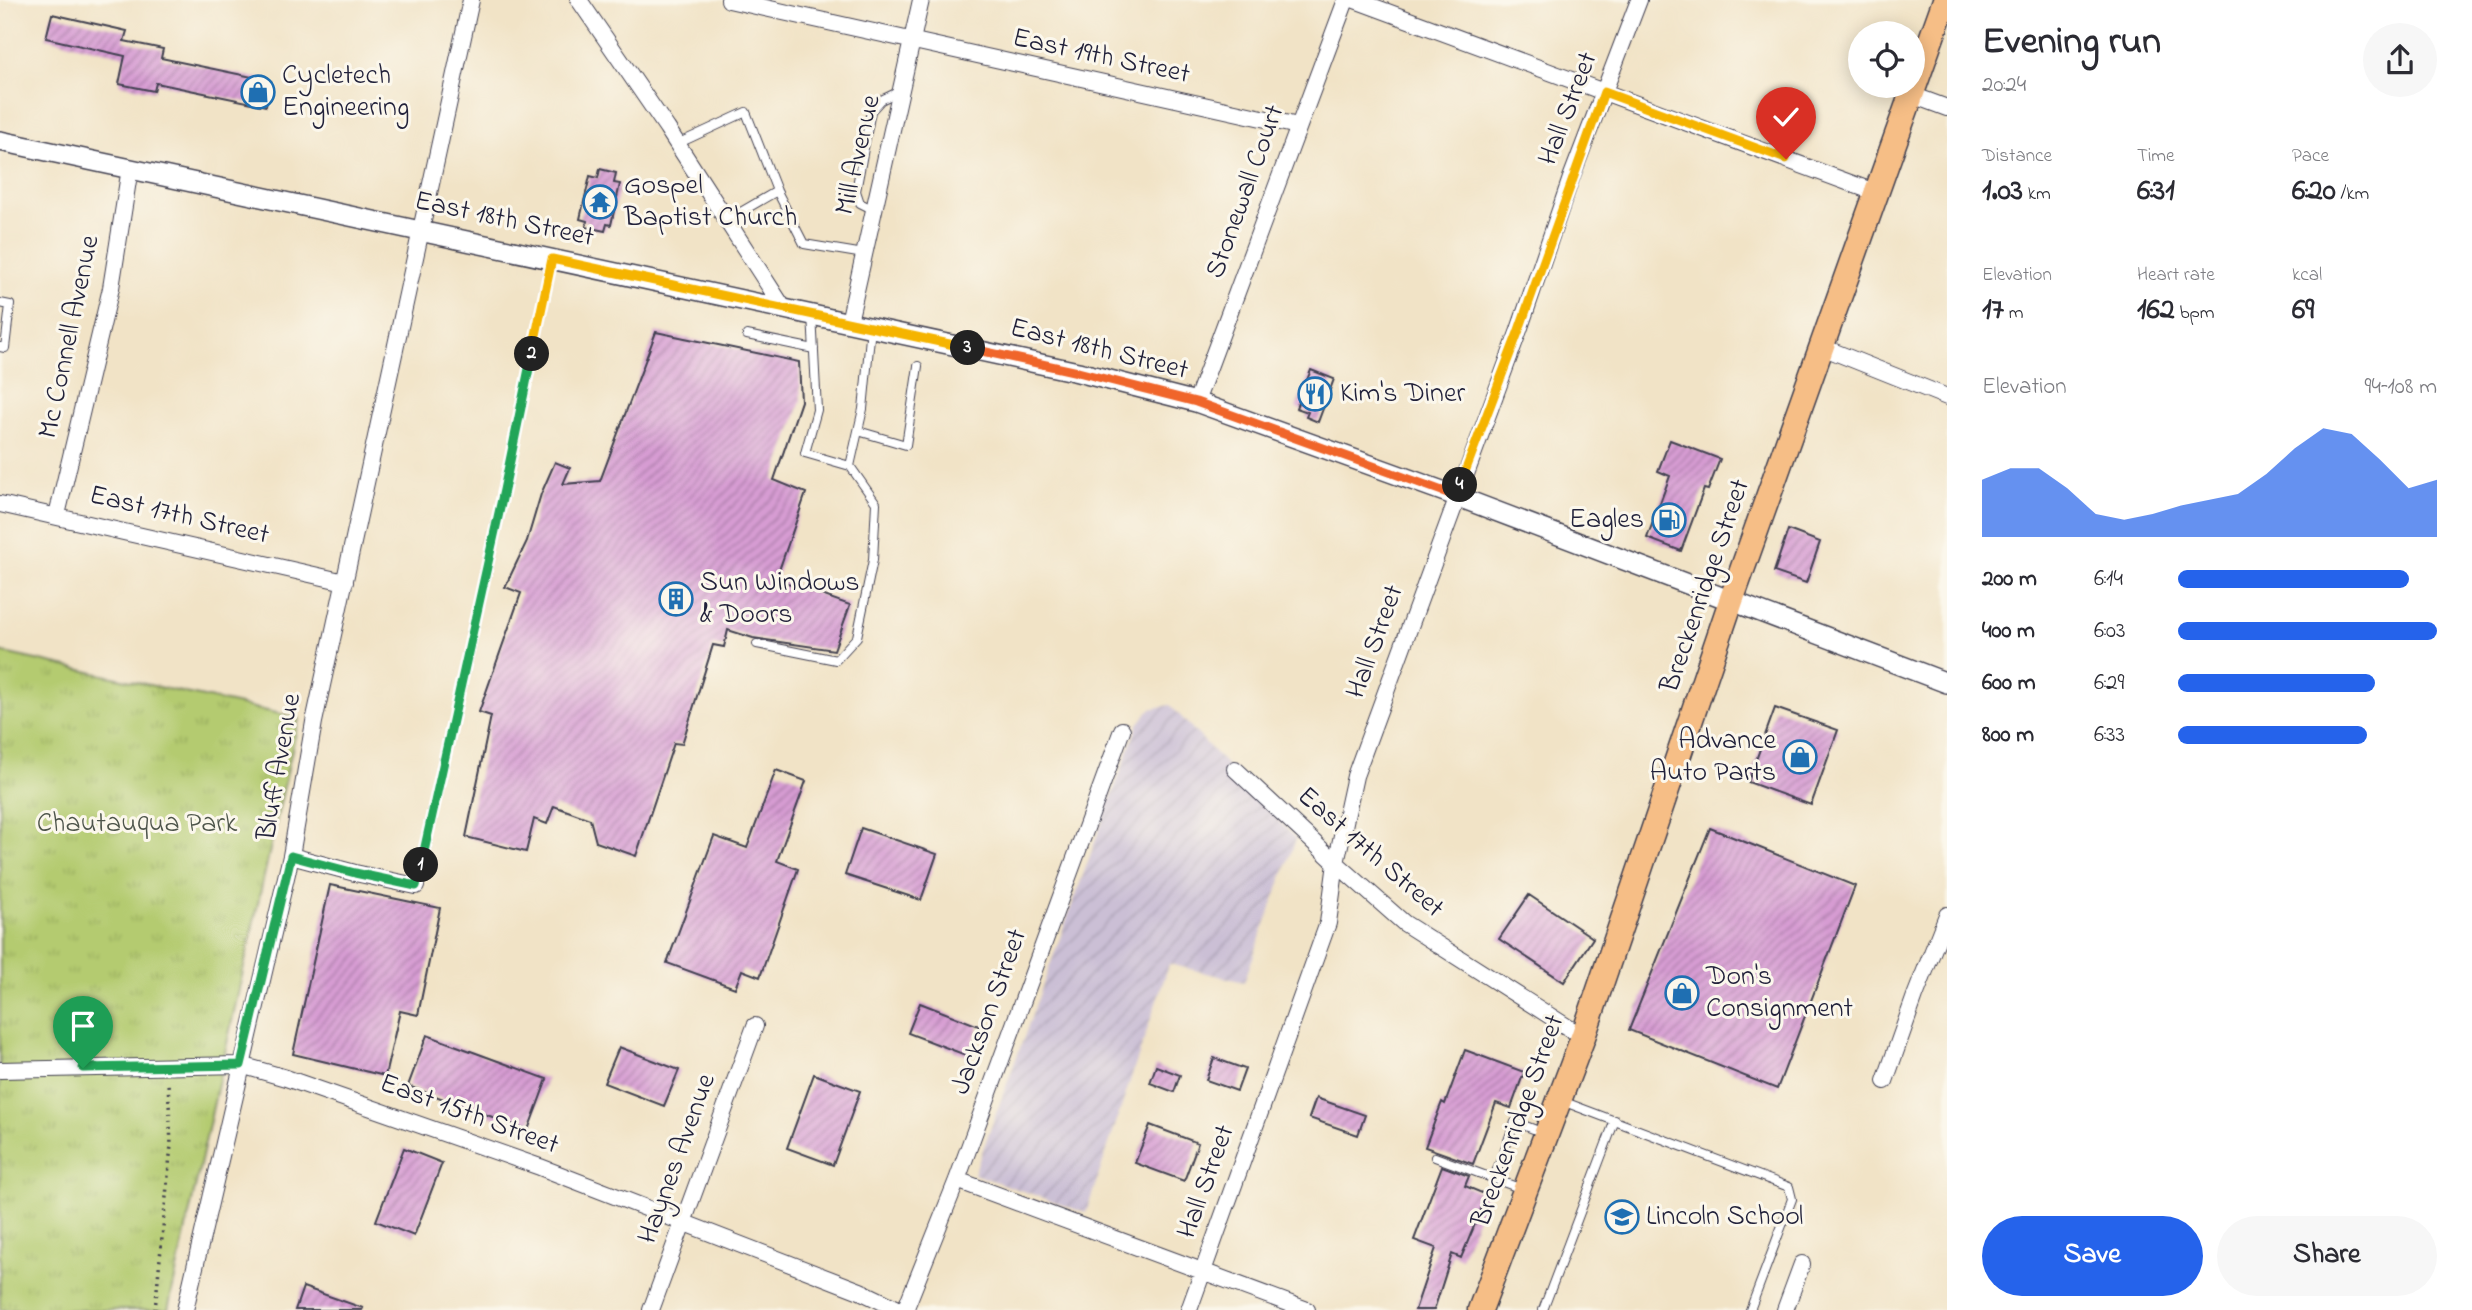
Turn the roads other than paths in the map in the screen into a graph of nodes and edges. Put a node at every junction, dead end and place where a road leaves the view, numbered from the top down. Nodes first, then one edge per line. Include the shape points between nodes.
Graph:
1 (471, 0) edge
2 (579, 0) edge
3 (729, 0) edge
4 (921, 0) edge
5 (1346, 0) edge
6 (1355, 0) edge
7 (1639, 0) edge
8 (1945, 0) edge
9 (912, 40) junction
10 (1925, 58) edge
11 (900, 91) junction
12 (1604, 92) junction
13 (1911, 98) edge
14 (1920, 98) edge
15 (1947, 108) edge
16 (1298, 126) junction
17 (0, 141) edge
18 (677, 144) junction
19 (130, 168) junction
20 (777, 191) junction
21 (1877, 193) junction
22 (874, 211) junction
23 (727, 220) junction
24 (420, 231) junction
25 (864, 254) junction
26 (552, 259) junction
27 (0, 303) edge
28 (784, 309) junction
29 (812, 314) junction
30 (849, 322) junction
31 (871, 327) junction
32 (747, 335) dead end
33 (0, 347) edge
34 (1822, 347) junction
35 (814, 349) junction
36 (918, 366) dead end
37 (1947, 397) edge
38 (1196, 402) junction
39 (858, 431) junction
40 (849, 466) junction
41 (1456, 496) junction
42 (0, 503) edge
43 (57, 516) junction
44 (345, 582) junction
45 (1731, 601) junction
46 (757, 644) dead end
47 (1947, 682) edge
48 (1122, 730) dead end
49 (1235, 769) dead end
50 (291, 856) junction
51 (1336, 863) junction
52 (416, 886) joint
53 (1947, 915) edge
54 (755, 1026) dead end
55 (1583, 1037) junction
56 (241, 1065) junction
57 (0, 1070) edge
58 (1885, 1081) dead end
59 (1559, 1100) junction
60 (1615, 1120) junction
61 (1546, 1134) junction
62 (1436, 1157) dead end
63 (1494, 1178) junction
64 (957, 1180) junction
65 (1525, 1190) junction
66 (684, 1222) junction
67 (1802, 1264) dead end
68 (1203, 1272) junction
69 (185, 1310) edge
70 (651, 1310) edge
71 (900, 1310) edge
72 (905, 1310) edge
73 (1189, 1310) edge
74 (1307, 1310) edge
75 (1480, 1310) edge
76 (1543, 1310) edge
77 (1750, 1310) edge
78 (1785, 1310) edge

1 - 24 street, Bluff Avenue
2 - 18 street
3 - 9 street, East 19th Street
4 - 9 street, Mill Avenue
5 - 16 street, Stonewall Court
6 - 12 street
7 - 12 street, Hall Street
8 - 10 main road, Breckenridge Street
9 - 11 street, Mill Avenue
9 - 16 street, East 19th Street
11 - 22 street, Mill Avenue
11 - 22 lane via 871,111 856,191 860,203
12 - 21 street
12 - 41 street, Hall Street
13 - 21 main road, Breckenridge Street
14 - 15 street
16 - 38 street, Stonewall Court
17 - 19 street, East 18th Street
18 - 20 lane via 746,112
18 - 23 street
19 - 24 street, East 18th Street
19 - 43 street, Mc Connell Avenue via 111,288
20 - 23 lane
20 - 25 lane via 804,244
21 - 34 main road, Breckenridge Street
22 - 25 street, Mill Avenue
23 - 28 street
24 - 26 street, East 18th Street
24 - 44 street, Bluff Avenue
25 - 30 street, Mill Avenue
26 - 28 street, East 18th Street
26 - 52 lane
27 - 33 lane via 10,305 5,348
28 - 29 street, East 18th Street
29 - 30 street, East 18th Street
29 - 35 lane
30 - 31 street, East 18th Street
31 - 38 street, East 18th Street
31 - 39 lane
32 - 35 lane
34 - 37 street
34 - 45 main road, Breckenridge Street
35 - 40 lane via 817,411 806,453
36 - 39 lane via 906,445
38 - 41 street, East 18th Street
39 - 40 lane
40 - 46 lane via 876,503 873,560 857,637 836,660
41 - 45 street, East 18th Street
41 - 51 street, Hall Street via 1355,776
42 - 43 street, East 17th Street
43 - 44 street, East 17th Street
44 - 50 street, Bluff Avenue
45 - 47 street, East 18th Street
45 - 55 main road, Breckenridge Street
48 - 64 street, Jackson Street
49 - 51 street, East 17th Street
50 - 52 street
50 - 56 street, Bluff Avenue
51 - 55 street, East 17th Street via 1404,923
51 - 68 street, Hall Street via 1328,923
53 - 58 street
54 - 66 street, Haynes Avenue
55 - 59 main road, Breckenridge Street
56 - 57 street, East 15th Street
56 - 66 street, East 15th Street
56 - 69 street, Bluff Avenue
59 - 60 lane
59 - 61 main road, Breckenridge Street
60 - 76 lane
60 - 77 lane via 1789,1187 1792,1199
61 - 63 lane via 1515,1122
61 - 65 main road, Breckenridge Street
62 - 63 lane
63 - 65 lane
64 - 68 street
64 - 72 street, Jackson Street
65 - 75 main road, Breckenridge Street
66 - 70 street, Haynes Avenue
66 - 71 street, East 15th Street
67 - 78 street
68 - 73 street, Hall Street
68 - 74 street

